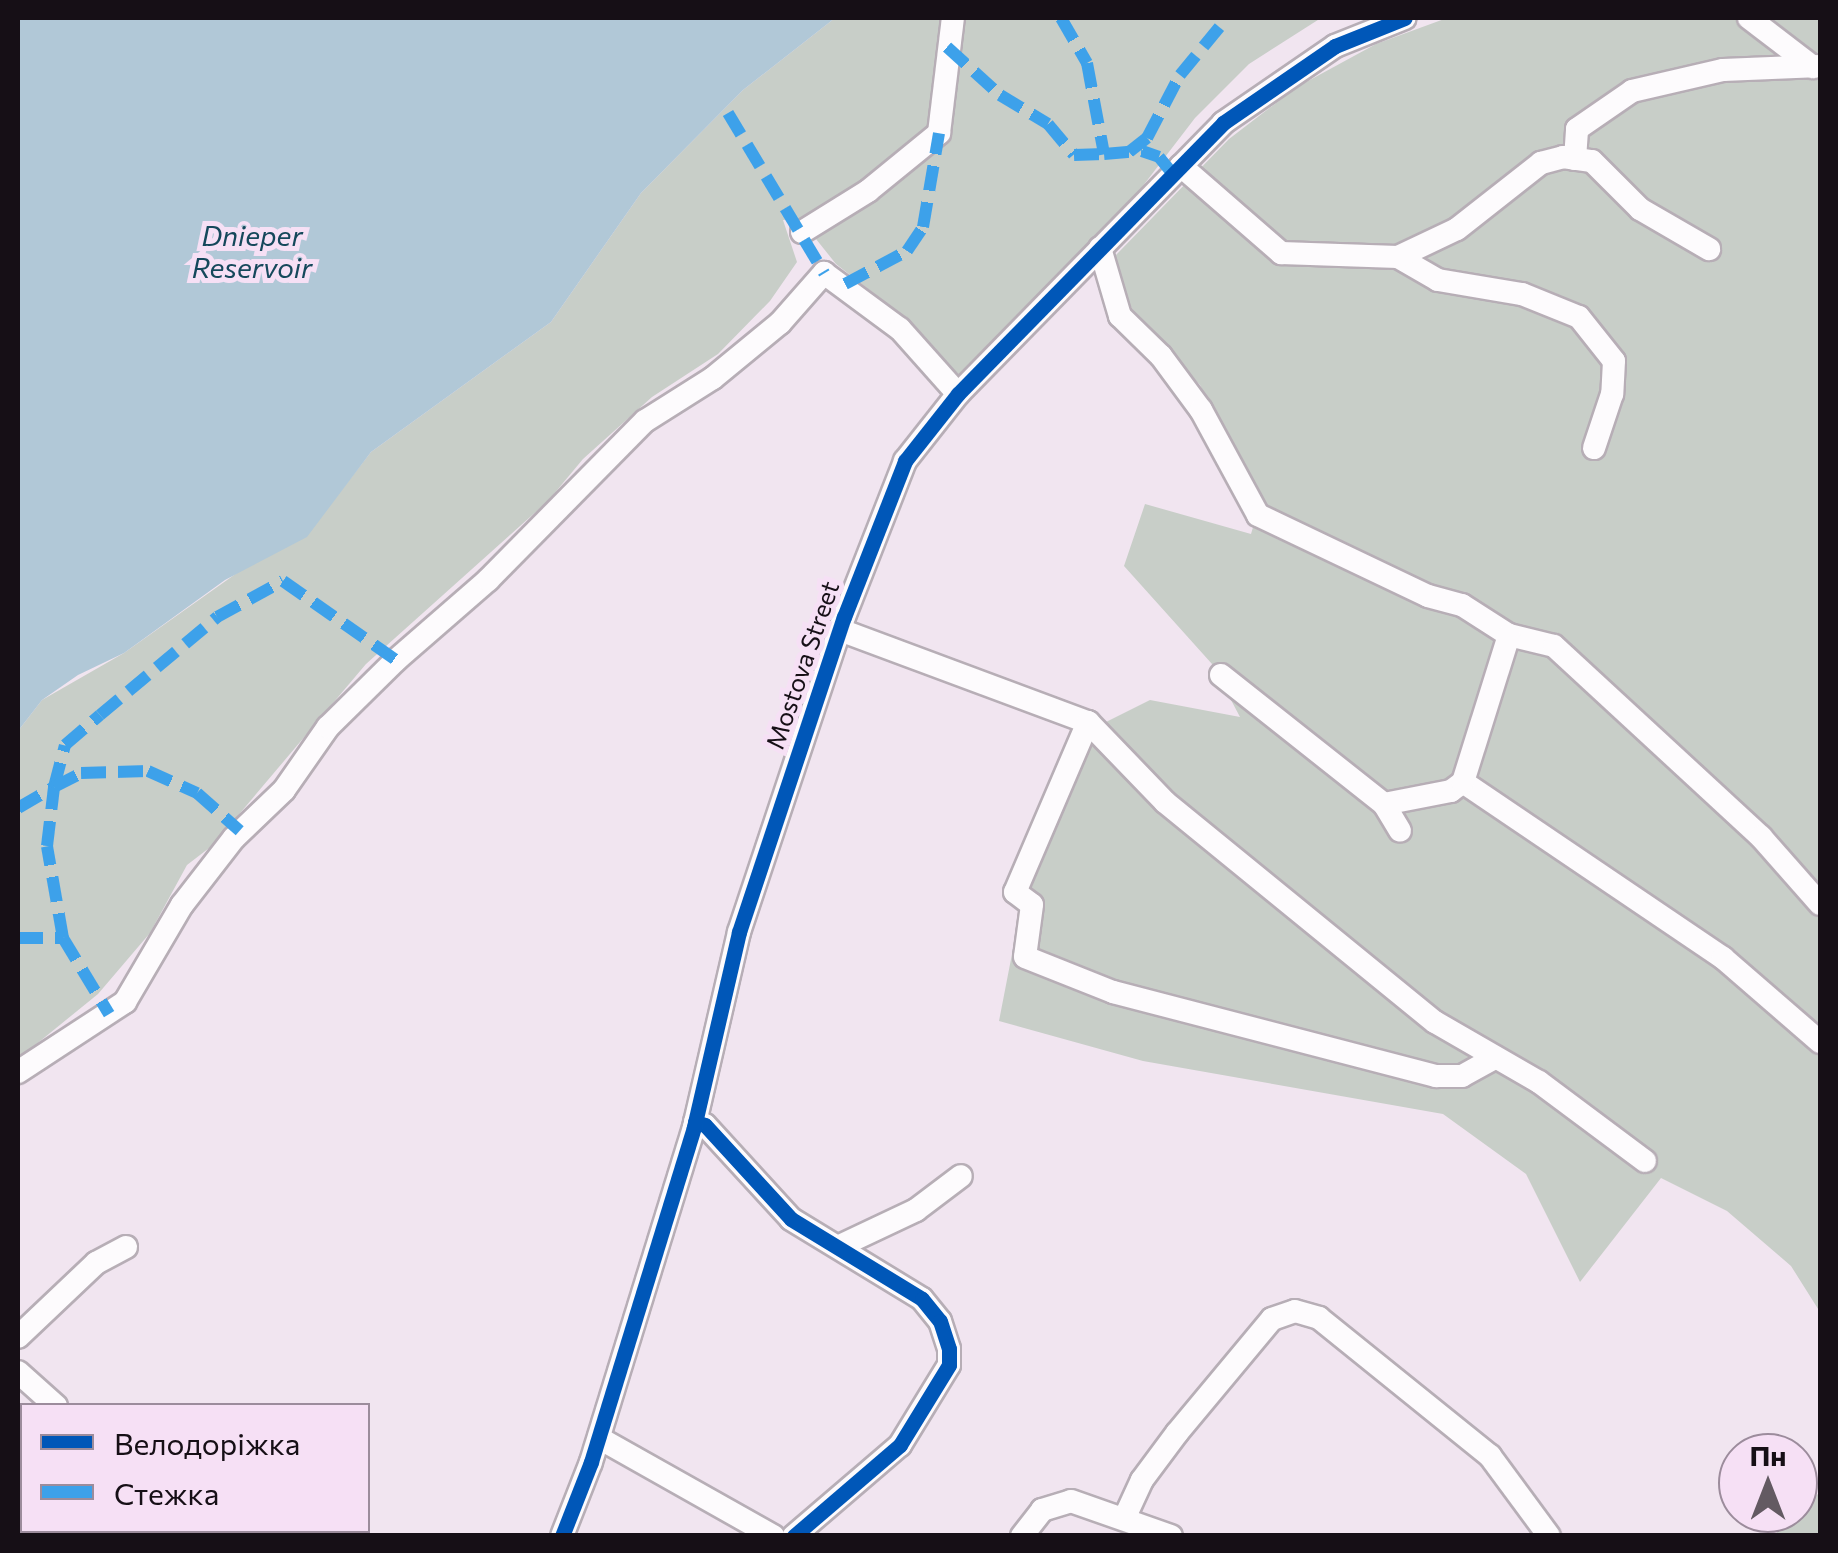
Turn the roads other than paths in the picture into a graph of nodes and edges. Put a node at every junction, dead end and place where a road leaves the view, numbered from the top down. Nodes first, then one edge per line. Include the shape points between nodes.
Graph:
1 (953, 18) edge
2 (1405, 18) edge
3 (1726, 18) edge
4 (1750, 20) edge
5 (1817, 67) edge
6 (1575, 159) junction
7 (1181, 166) junction
8 (802, 232) dead end
9 (1100, 248) junction
10 (1709, 249) dead end
11 (1398, 256) junction
12 (958, 394) junction
13 (1594, 448) dead end
14 (840, 630) junction
15 (1509, 635) junction
16 (1221, 674) dead end
17 (1088, 722) junction
18 (1463, 782) junction
19 (1384, 804) junction
20 (1400, 831) dead end
21 (1820, 904) edge
22 (1820, 1042) edge
23 (1495, 1058) junction
24 (18, 1072) edge
25 (695, 1122) junction
26 (1645, 1161) dead end
27 (961, 1176) dead end
28 (842, 1245) junction
29 (126, 1247) dead end
30 (18, 1337) edge
31 (18, 1372) edge
32 (53, 1403) edge
33 (599, 1438) junction
34 (1124, 1519) junction
35 (562, 1536) edge
36 (773, 1536) edge
37 (794, 1536) edge
38 (1022, 1536) edge
39 (1170, 1536) edge
40 (1549, 1536) edge

1 - 8 street via 939,133 868,191
2 - 7 street, Mostova Street via 1335,46 1277,81
3 - 4 street
4 - 5 street
5 - 6 street via 1723,70 1632,91 1577,130
6 - 10 street via 1592,162 1640,209
6 - 11 street via 1542,163 1457,229
7 - 9 street, Mostova Street
7 - 11 street via 1281,253
9 - 12 street, Mostova Street
9 - 15 street via 1120,316 1161,356 1200,410 1258,516 1428,596 1462,605
11 - 13 street via 1438,280 1552,303 1600,337 1614,361 1612,394
12 - 14 street, Mostova Street via 905,460
12 - 24 street via 900,329 824,273 780,323 646,421 488,580 328,727 284,790 234,838 182,905 125,1002
14 - 17 street
14 - 25 street, Mostova Street via 739,932
15 - 18 street
15 - 21 street via 1554,646 1761,837
16 - 19 street
17 - 23 street via 1165,802 1281,898 1435,1022
17 - 23 street via 1015,892 1032,905 1026,957 1113,992 1436,1076 1462,1076
18 - 19 street via 1452,792
18 - 22 street via 1723,958
19 - 20 street
23 - 26 street
25 - 28 street via 791,1220
25 - 33 street, Mostova Street
27 - 28 street via 916,1210
28 - 37 street via 933,1309 949,1365 900,1445
29 - 30 street via 96,1263
31 - 32 street
33 - 35 street, Mostova Street
33 - 36 street
34 - 38 street via 1087,1504 1056,1503 1031,1520
34 - 39 street
34 - 40 street via 1142,1480 1272,1319 1295,1311 1319,1318 1490,1456

